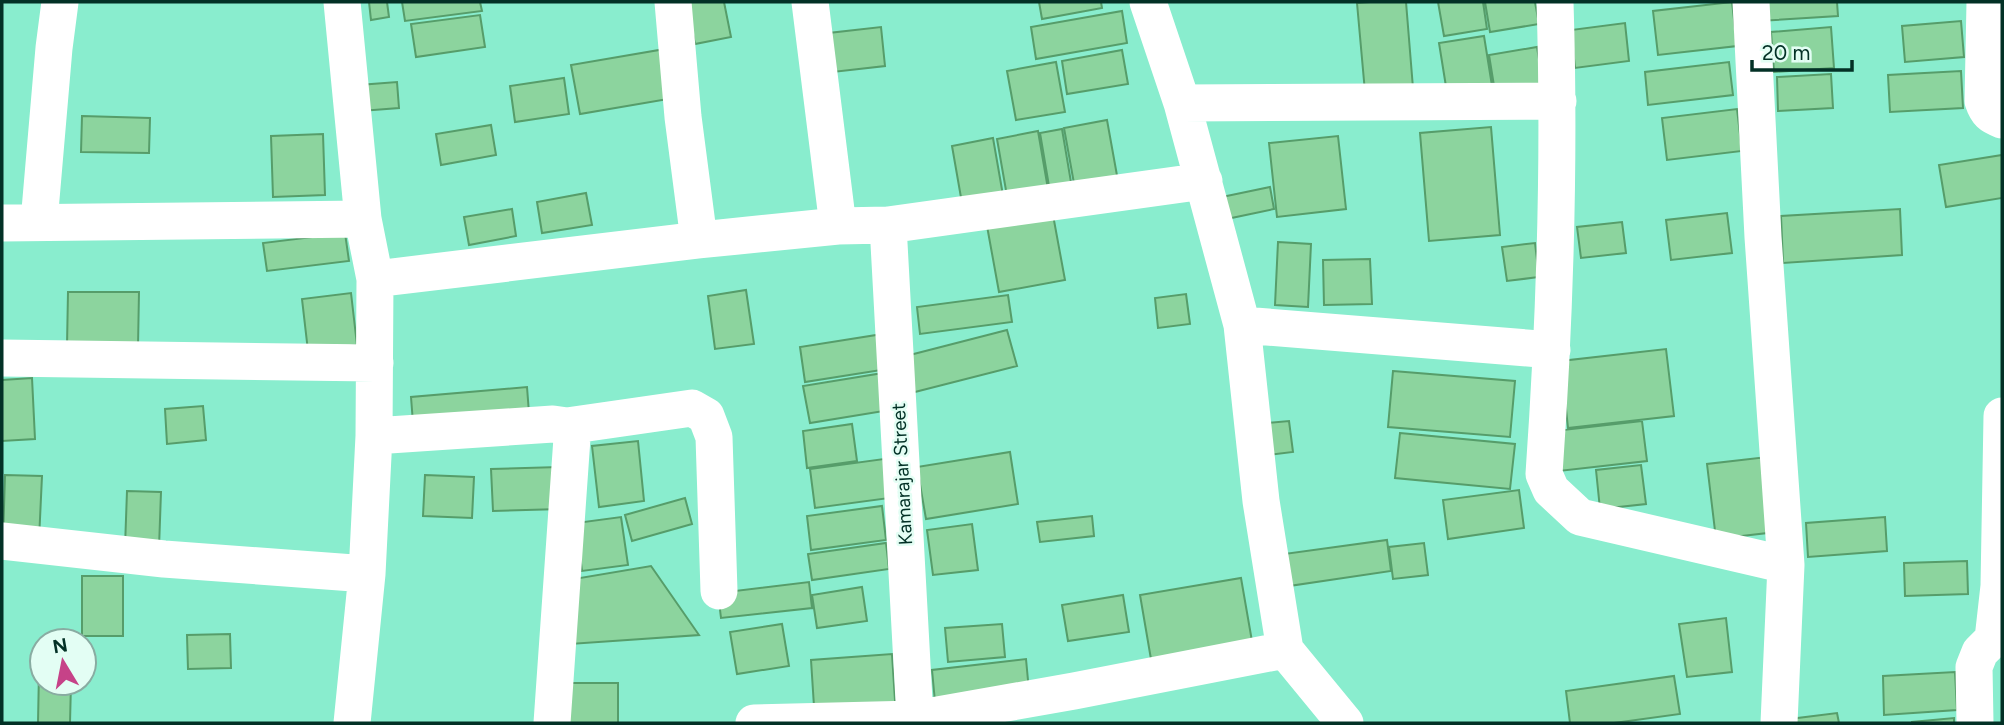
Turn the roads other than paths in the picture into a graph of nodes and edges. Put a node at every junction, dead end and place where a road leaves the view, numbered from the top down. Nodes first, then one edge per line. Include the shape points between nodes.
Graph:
1 (60, 2) edge
2 (342, 2) edge
3 (673, 2) edge
4 (810, 2) edge
5 (1148, 2) edge
6 (1555, 2) edge
7 (1751, 2) edge
8 (1985, 2) edge
9 (1558, 101) junction
10 (1182, 103) junction
11 (2002, 121) edge
12 (1204, 181) junction
13 (363, 219) junction
14 (39, 222) junction
15 (2, 223) edge
16 (888, 225) junction
17 (838, 226) junction
18 (699, 240) junction
19 (375, 279) junction
20 (1242, 325) junction
21 (1552, 350) junction
22 (2, 358) edge
23 (375, 363) junction
24 (2002, 416) edge
25 (567, 426) junction
26 (374, 436) junction
27 (2, 541) edge
28 (1786, 565) junction
29 (368, 574) junction
30 (719, 591) dead end
31 (1285, 650) junction
32 (1075, 707) edge
33 (914, 721) edge
34 (352, 723) edge
35 (552, 723) edge
36 (754, 723) edge
37 (1345, 723) edge
38 (1779, 723) edge
39 (1975, 723) edge

1 - 14 street
2 - 13 street
3 - 18 street
4 - 17 street
5 - 10 street
6 - 9 street
7 - 28 street
8 - 11 street via 1983,101 1991,116
9 - 10 street
9 - 21 street
10 - 12 street
12 - 16 street
12 - 20 street
13 - 14 street
13 - 19 street
14 - 15 street
16 - 17 street
16 - 33 street, Kamarajar Street
17 - 18 street
18 - 19 street
19 - 23 street
20 - 21 street
20 - 31 street via 1261,501
21 - 28 street via 1544,474 1551,490 1580,517
22 - 23 street
23 - 26 street
24 - 39 street via 1999,586 1993,639 1979,652 1974,667
25 - 26 street
25 - 30 street via 692,408 706,416 714,437
25 - 35 street via 572,438
26 - 29 street
27 - 29 street
28 - 38 street
29 - 34 street
31 - 32 street
31 - 37 street
32 - 33 street
33 - 36 street

